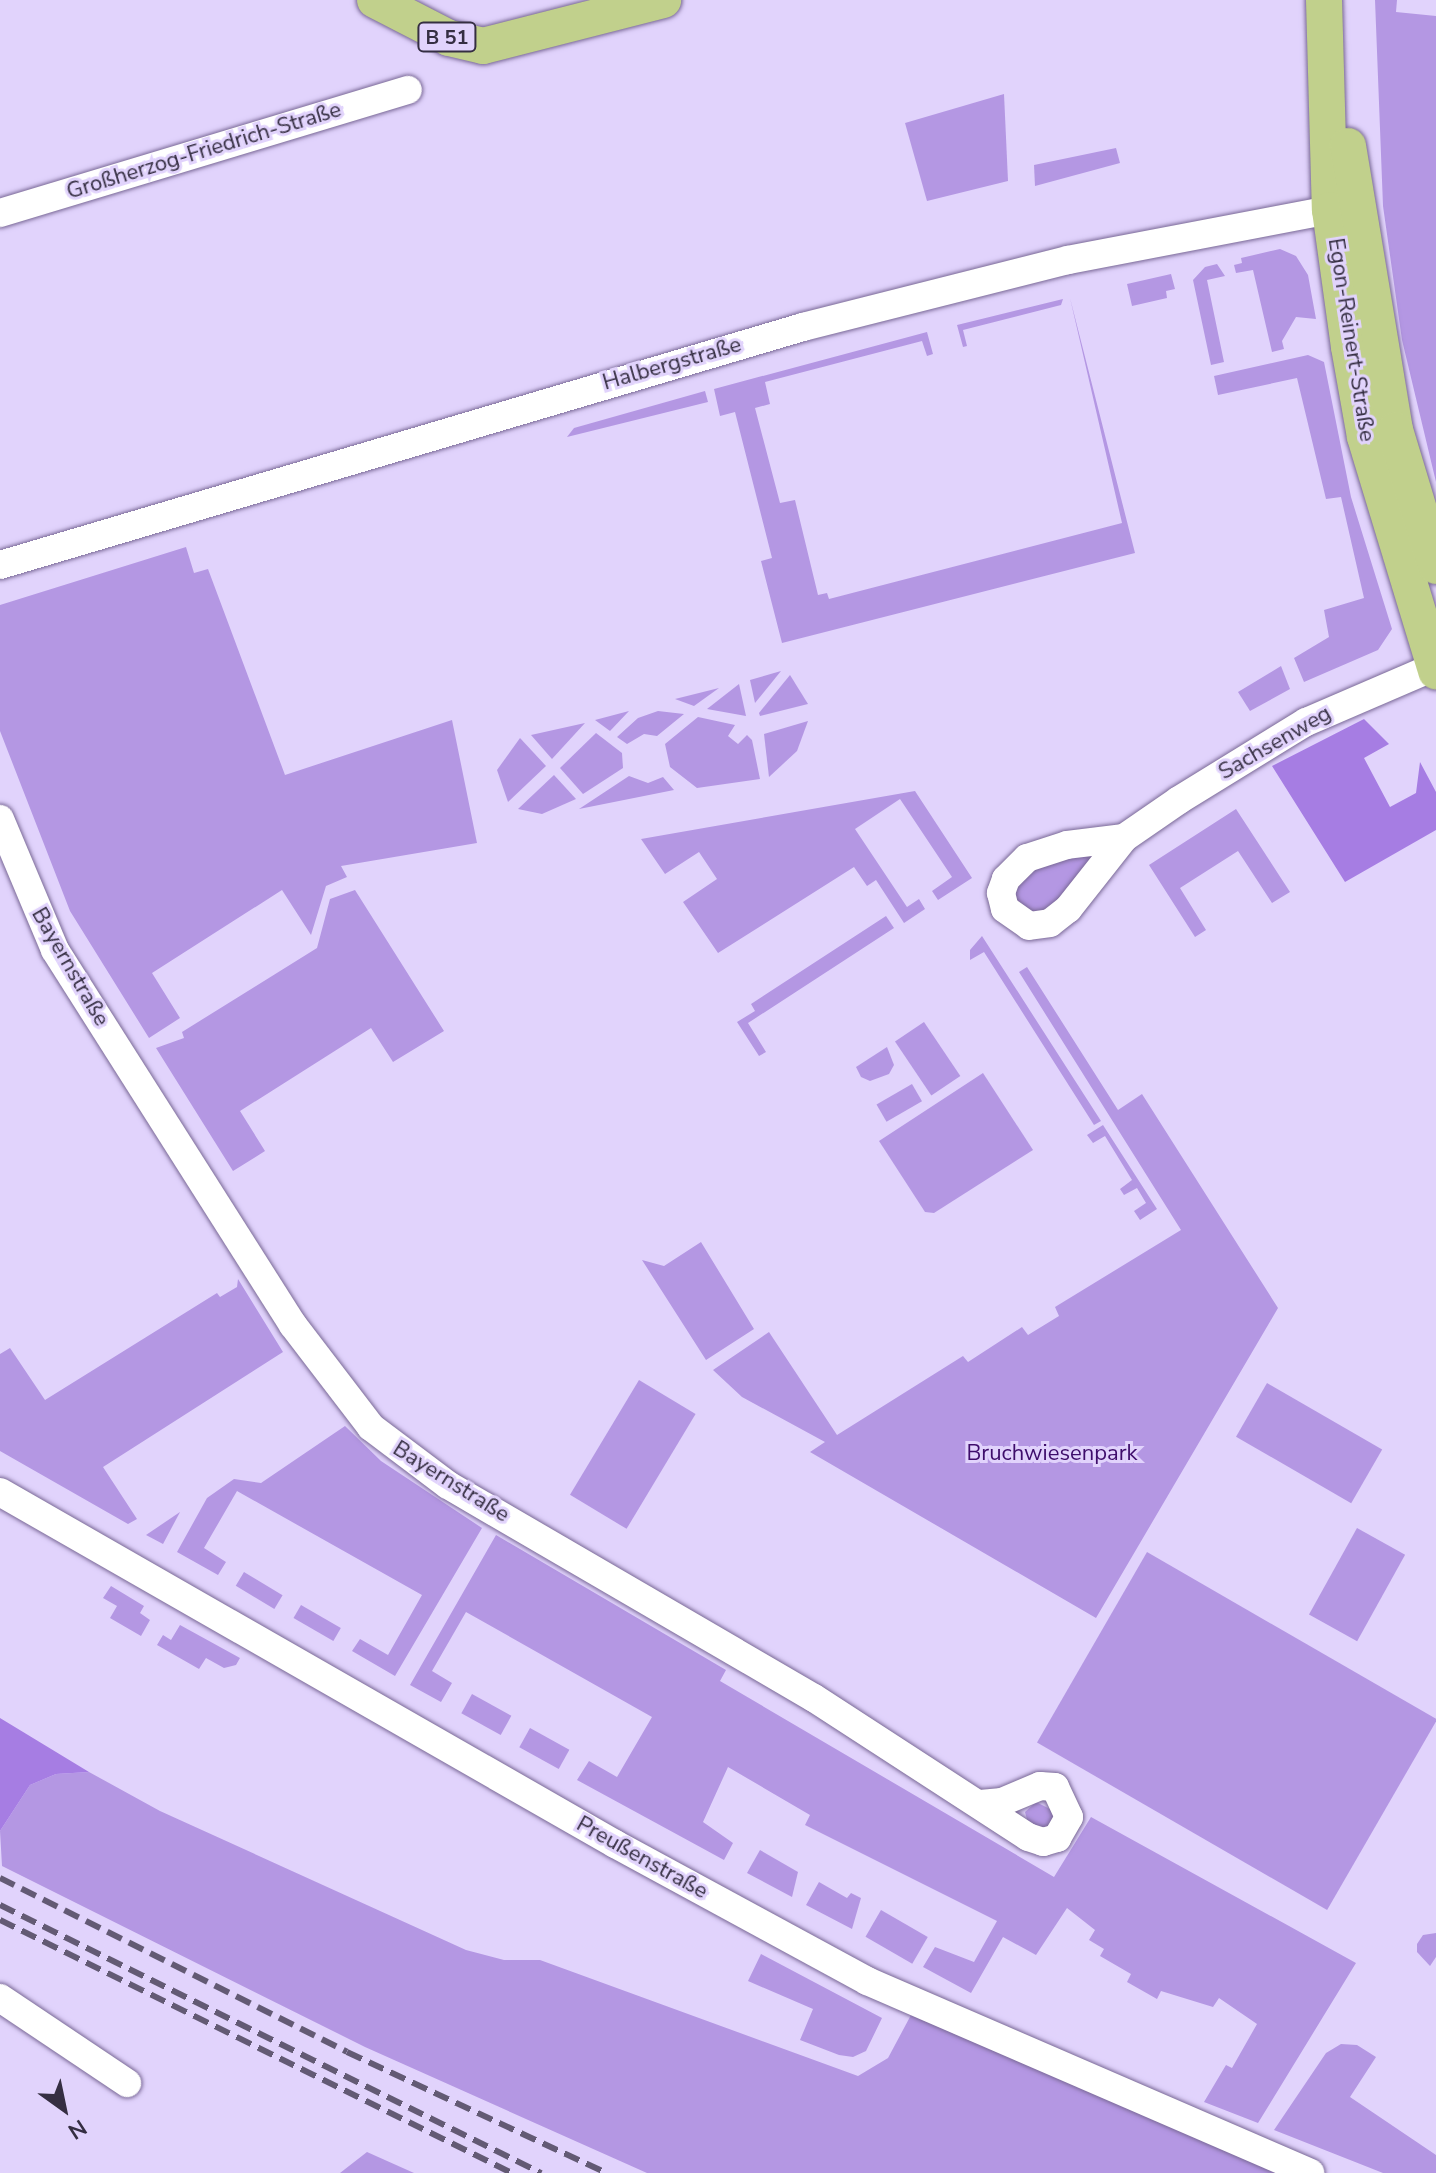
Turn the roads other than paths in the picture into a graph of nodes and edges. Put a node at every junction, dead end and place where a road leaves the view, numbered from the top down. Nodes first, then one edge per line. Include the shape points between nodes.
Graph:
1 (375, 0) edge
2 (1324, 0) edge
3 (1349, 0) edge
4 (658, 1) edge
5 (408, 90) dead end
6 (1343, 207) junction
7 (0, 213) edge
8 (1429, 526) edge
9 (0, 565) edge
10 (1436, 566) edge
11 (1435, 668) edge
12 (0, 819) edge
13 (1124, 838) dead end
14 (0, 1492) edge
15 (980, 1804) dead end
16 (0, 1998) edge
17 (127, 2083) dead end
18 (1310, 2173) edge

1 - 4 main road, B 51 via 467,45 526,39
2 - 6 main road, Egon-Reinert-Straße
3 - 6 main road, Egon-Reinert-Straße
5 - 7 street, Großherzog-Friedrich-Straße
6 - 8 main road, Egon-Reinert-Straße via 1389,402
6 - 9 street, Halbergstraße via 1055,263 795,329
6 - 11 main road, Egon-Reinert-Straße via 1365,437
8 - 10 main road, Egon-Reinert-Straße
11 - 13 street, Sachsenweg via 1291,729
12 - 15 street, Bayernstraße via 55,950 293,1325 371,1427 448,1485 814,1698
14 - 18 street, Preußenstraße via 615,1844 867,1981
16 - 17 street

